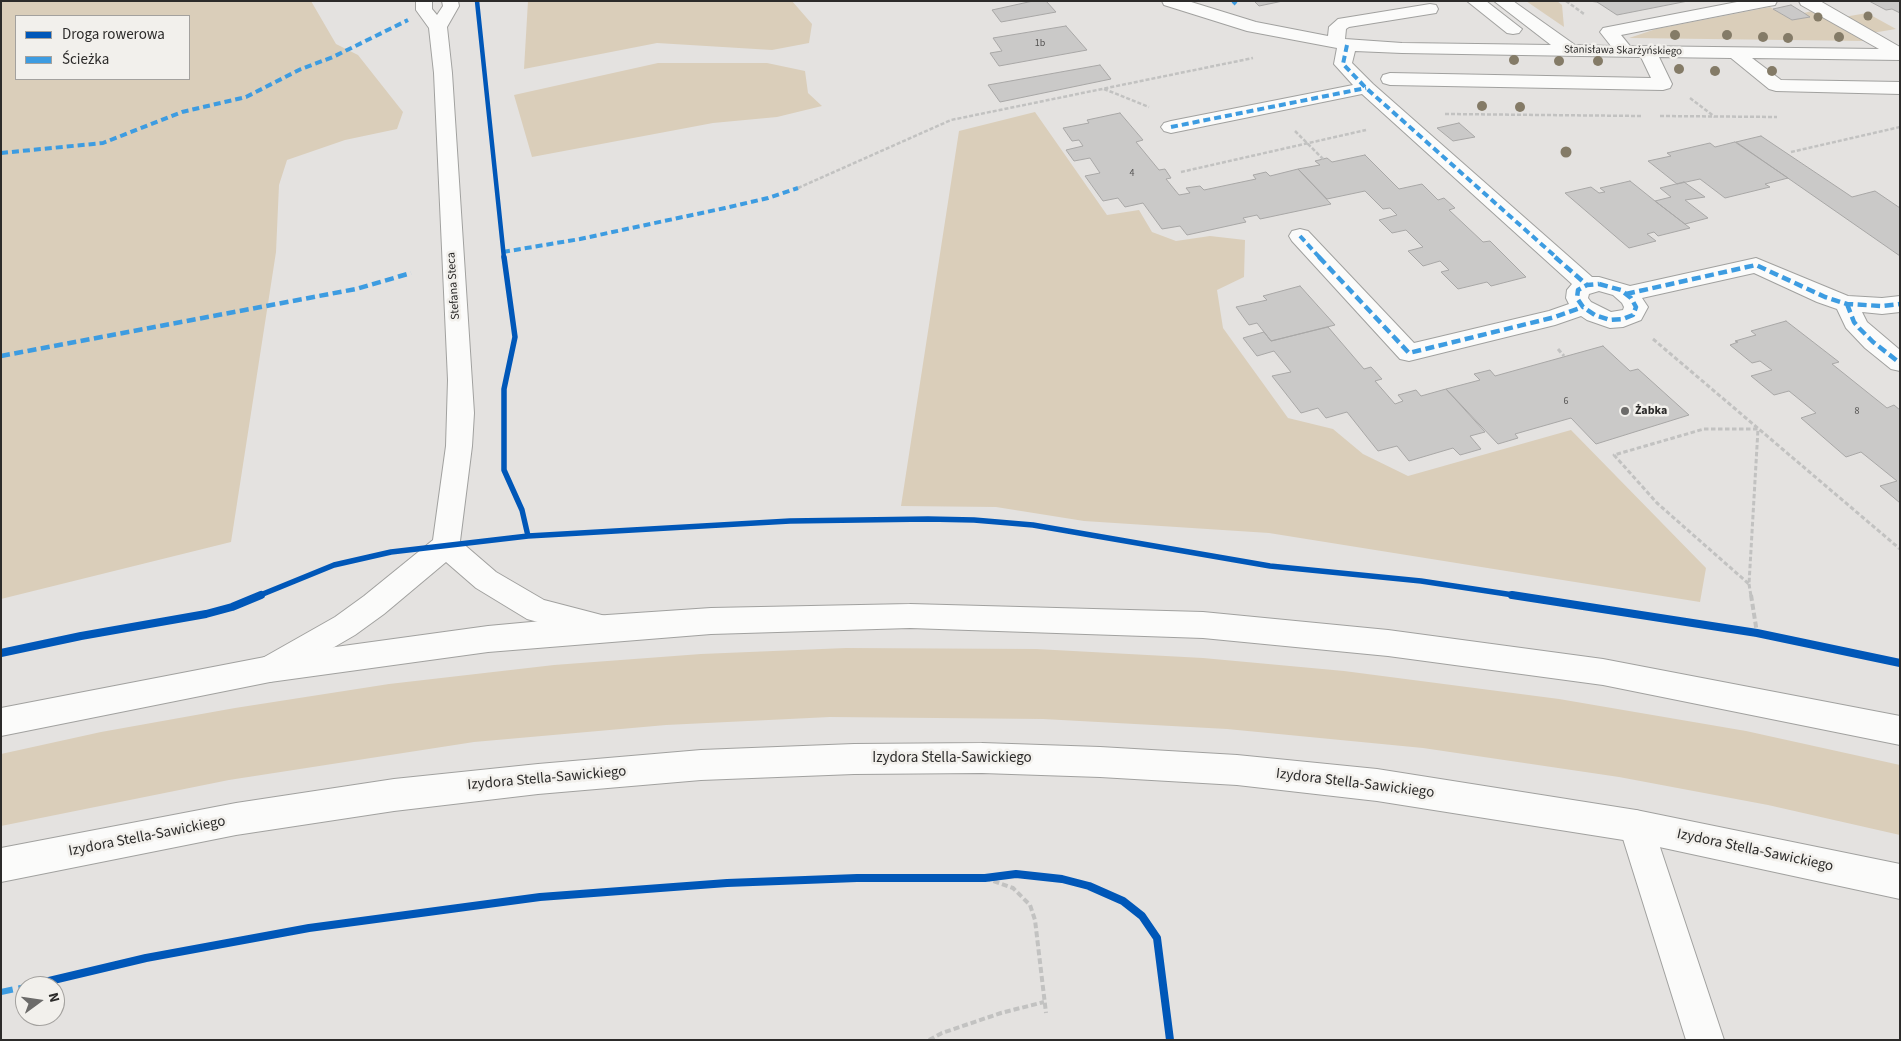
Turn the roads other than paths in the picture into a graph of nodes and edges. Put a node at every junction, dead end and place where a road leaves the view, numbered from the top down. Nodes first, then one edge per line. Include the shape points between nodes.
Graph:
1 (424, 1) edge
2 (450, 1) edge
3 (1170, 1) edge
4 (1475, 1) edge
5 (1502, 1) edge
6 (1769, 1) edge
7 (1807, 1) edge
8 (1430, 9) dead end
9 (438, 27) junction
10 (1341, 44) junction
11 (1538, 49) junction
12 (1570, 50) junction
13 (1625, 51) junction
14 (1647, 51) junction
15 (1736, 53) junction
16 (1900, 54) edge
17 (1390, 79) dead end
18 (1366, 88) junction
19 (1900, 88) edge
20 (1171, 127) dead end
21 (1300, 236) dead end
22 (1626, 294) junction
23 (1585, 296) junction
24 (1847, 304) junction
25 (1900, 304) edge
26 (1900, 363) edge
27 (446, 545) junction
28 (607, 628) junction
29 (270, 669) junction
30 (1, 722) edge
31 (1900, 731) edge
32 (1636, 826) junction
33 (1, 866) edge
34 (1900, 882) edge
35 (1705, 1040) edge

1 - 9 street, Stefana Steca via 424,10
2 - 9 street via 451,6
3 - 10 street, Stanisława Skarżyńskiego via 1253,27
4 - 11 street
5 - 12 street
6 - 13 street via 1609,32
7 - 16 street
8 - 10 street via 1344,23 1338,27
9 - 27 street, Stefana Steca via 461,413
10 - 11 street, Stanisława Skarżyńskiego
10 - 18 street via 1343,64
11 - 12 street, Stanisława Skarżyńskiego
12 - 13 street, Stanisława Skarżyńskiego
13 - 14 street, Stanisława Skarżyńskiego
14 - 15 street, Stanisława Skarżyńskiego
14 - 17 street via 1663,84
15 - 16 street, Stanisława Skarżyńskiego
15 - 19 street via 1776,85
18 - 20 street
18 - 23 street
21 - 23 street via 1409,353 1555,317
22 - 23 street via 1607,285
22 - 23 street via 1636,307 1633,315 1610,320 1595,315
22 - 24 street via 1756,265
24 - 25 street
24 - 26 street via 1859,328
27 - 28 street via 486,580 537,610
27 - 29 street via 345,626
28 - 29 street via 399,650
28 - 31 street via 711,621 910,616 1203,624 1388,643 1603,672
29 - 30 street
32 - 33 street, Izydora Stella-Sawickiego via 1377,785 1236,770 992,758 854,759 701,765 538,778 394,795 236,819
32 - 34 street, Izydora Stella-Sawickiego
32 - 35 street

